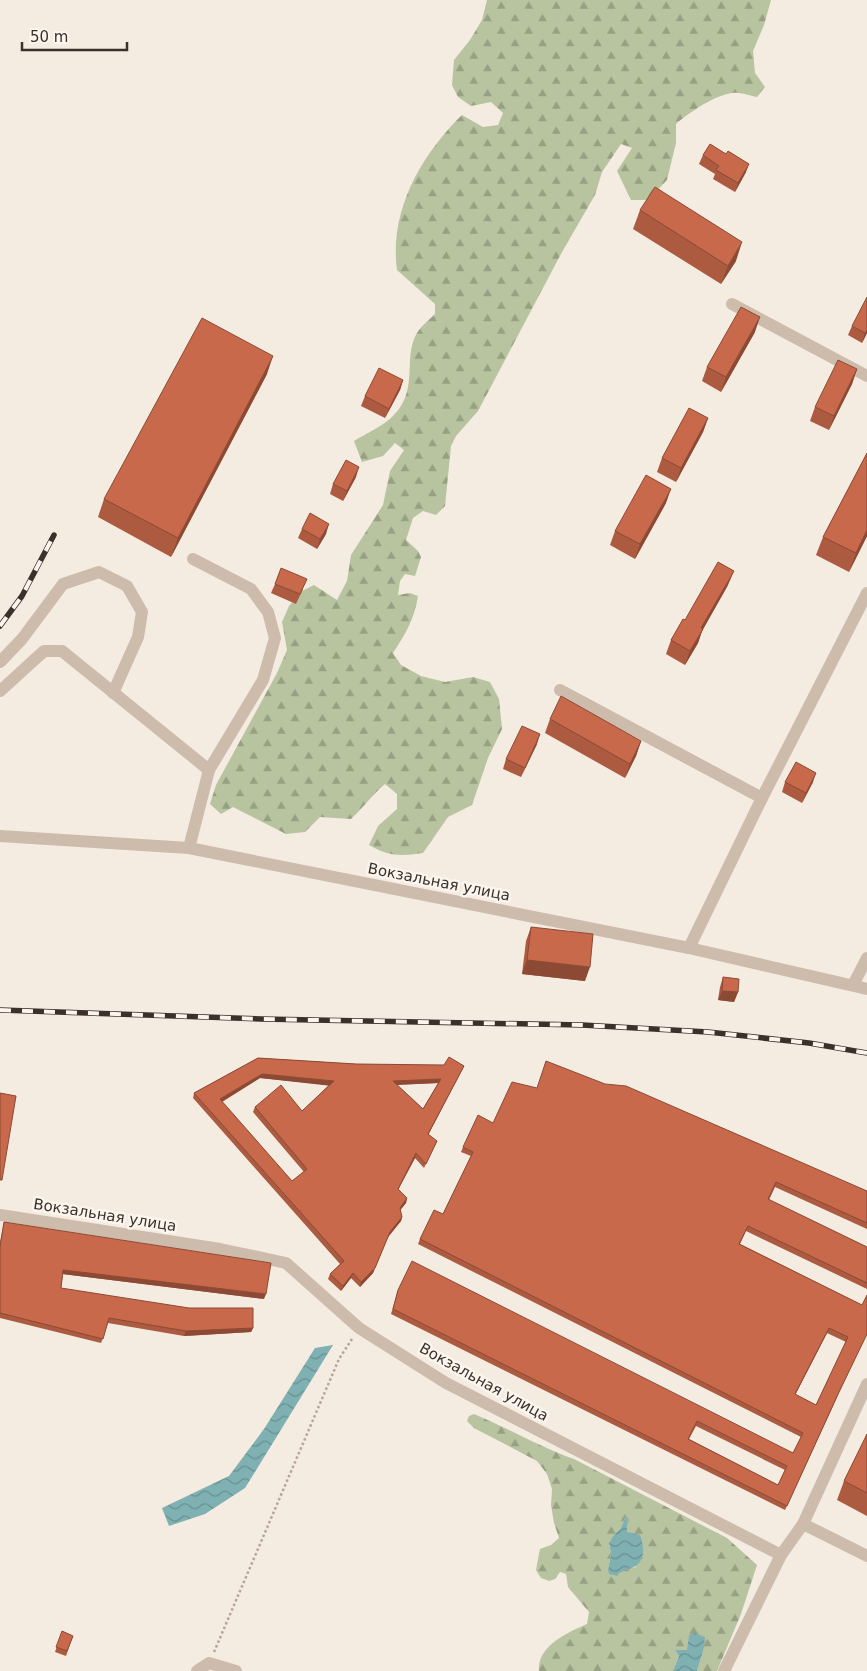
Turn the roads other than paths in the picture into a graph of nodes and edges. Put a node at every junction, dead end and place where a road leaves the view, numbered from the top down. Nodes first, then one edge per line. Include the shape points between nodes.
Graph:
1 (732, 304) dead end
2 (867, 376) edge
3 (193, 559) dead end
4 (867, 593) edge
5 (0, 662) edge
6 (560, 690) dead end
7 (0, 691) edge
8 (112, 693) junction
9 (209, 770) junction
10 (762, 798) junction
11 (0, 836) edge
12 (189, 848) junction
13 (689, 948) junction
14 (867, 958) edge
15 (853, 985) junction
16 (867, 989) edge
17 (0, 1214) edge
18 (867, 1384) edge
19 (802, 1524) junction
20 (781, 1555) junction
21 (867, 1556) edge
22 (197, 1671) edge
23 (236, 1671) edge
24 (724, 1671) edge

1 - 2 street
3 - 9 street via 250,590 268,612 276,638 263,680
4 - 10 street
5 - 8 street via 22,639 63,584 99,572 127,586 142,612 138,637
6 - 10 street
7 - 8 street via 44,651 62,651
8 - 9 street
9 - 12 street
10 - 13 street
11 - 12 street, Вокзальная улица
12 - 13 street, Вокзальная улица
13 - 15 street, Вокзальная улица
14 - 15 street
15 - 16 street, Вокзальная улица
17 - 20 street, Вокзальная улица via 220,1249 286,1263 359,1328 446,1383
18 - 19 street
19 - 20 street
19 - 21 street
20 - 24 street
22 - 23 street via 209,1664

